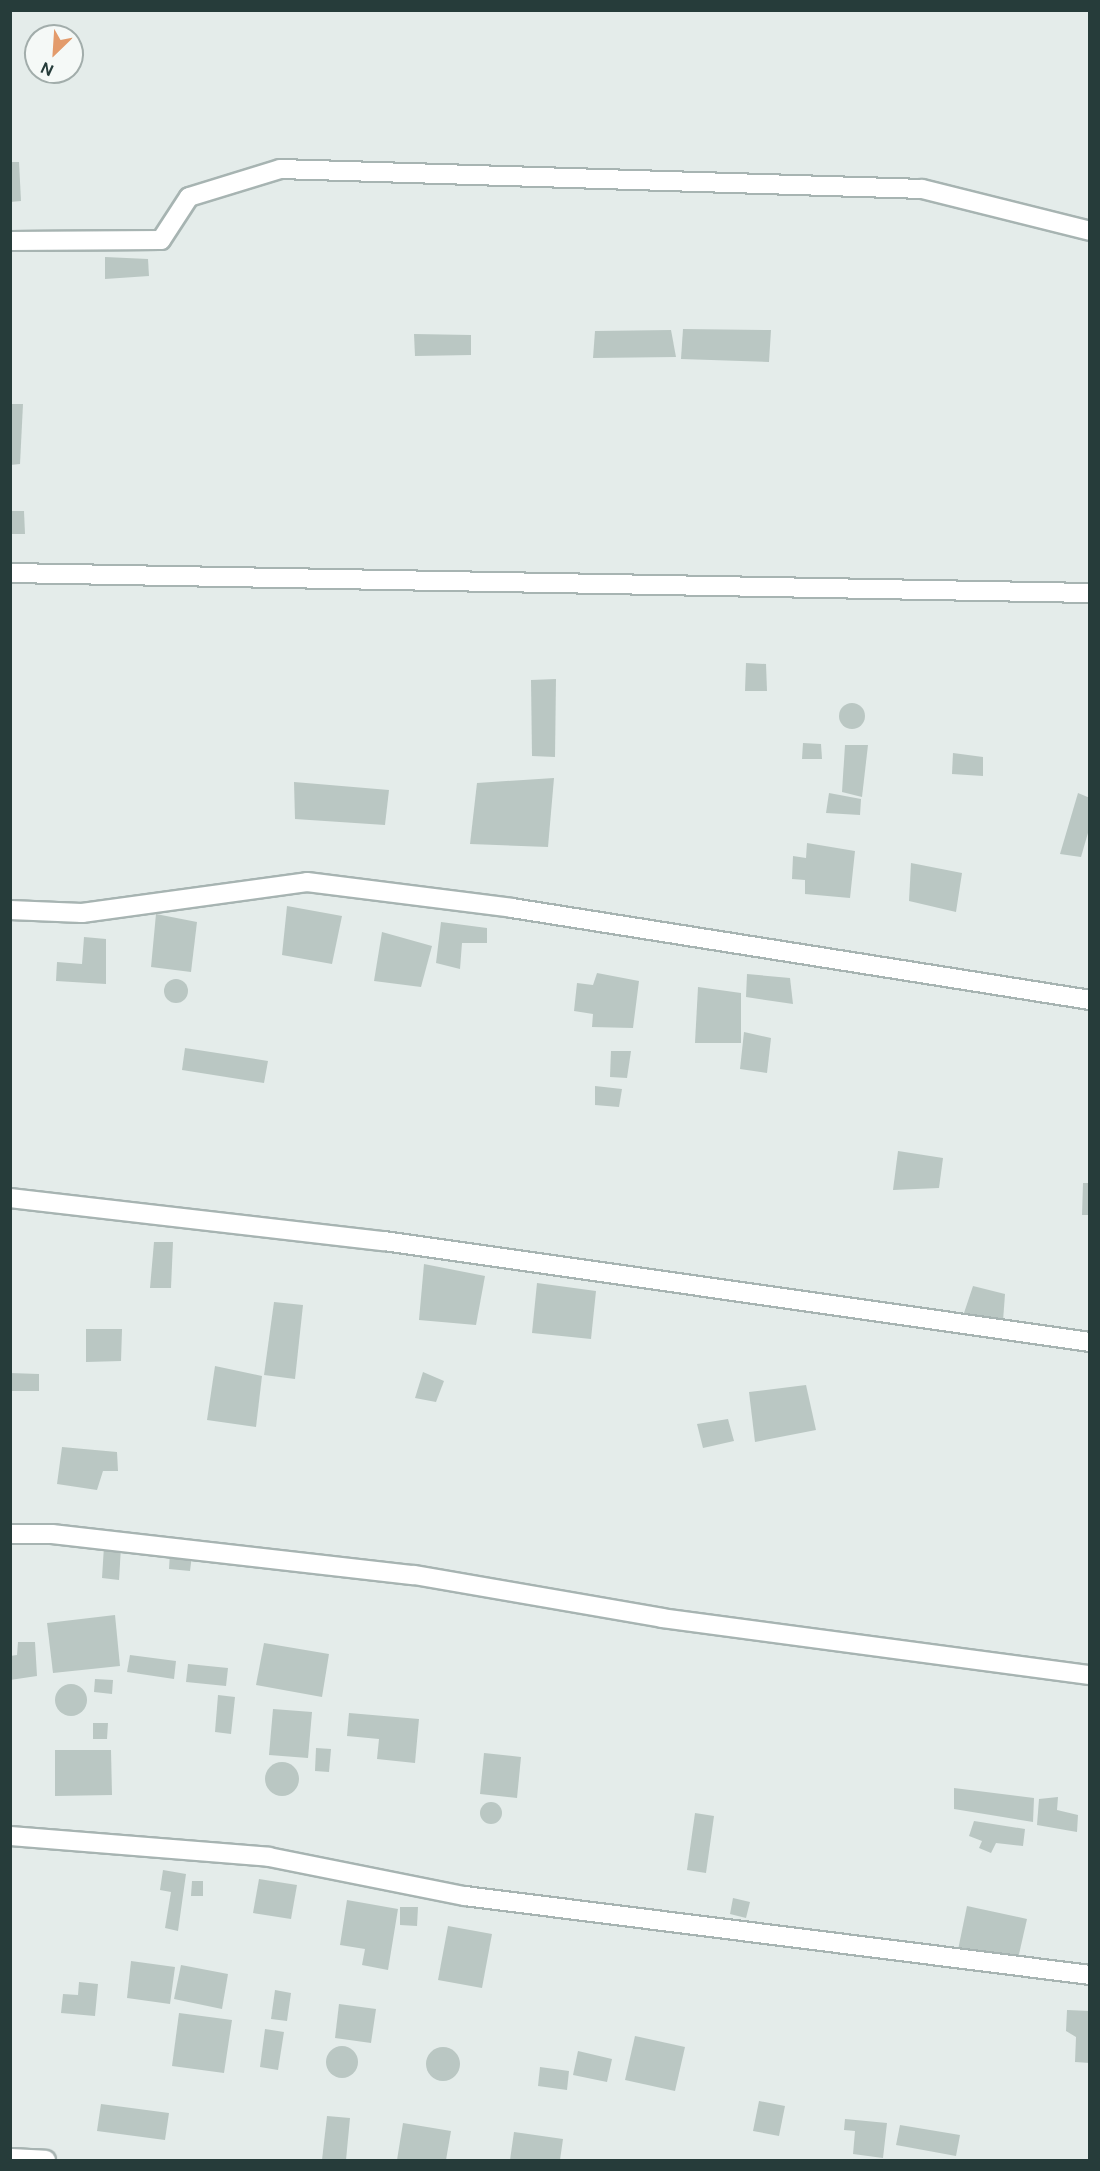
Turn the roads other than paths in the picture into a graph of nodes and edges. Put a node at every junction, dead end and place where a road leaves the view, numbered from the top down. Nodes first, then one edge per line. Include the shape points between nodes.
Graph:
1 (1089, 231) edge
2 (10, 241) edge
3 (10, 573) edge
4 (1089, 593) edge
5 (10, 910) edge
6 (1089, 1000) edge
7 (10, 1198) edge
8 (1089, 1342) edge
9 (10, 1534) edge
10 (1089, 1675) edge
11 (10, 1836) edge
12 (1089, 1975) edge
13 (10, 2158) edge
14 (46, 2160) edge

1 - 2 street via 922,189 280,169 189,197 161,240
3 - 4 street
5 - 6 street via 82,912 307,882 512,908
7 - 8 street via 384,1240
9 - 10 street via 52,1534 414,1575 662,1618
11 - 12 street via 269,1857 465,1896
13 - 14 street

